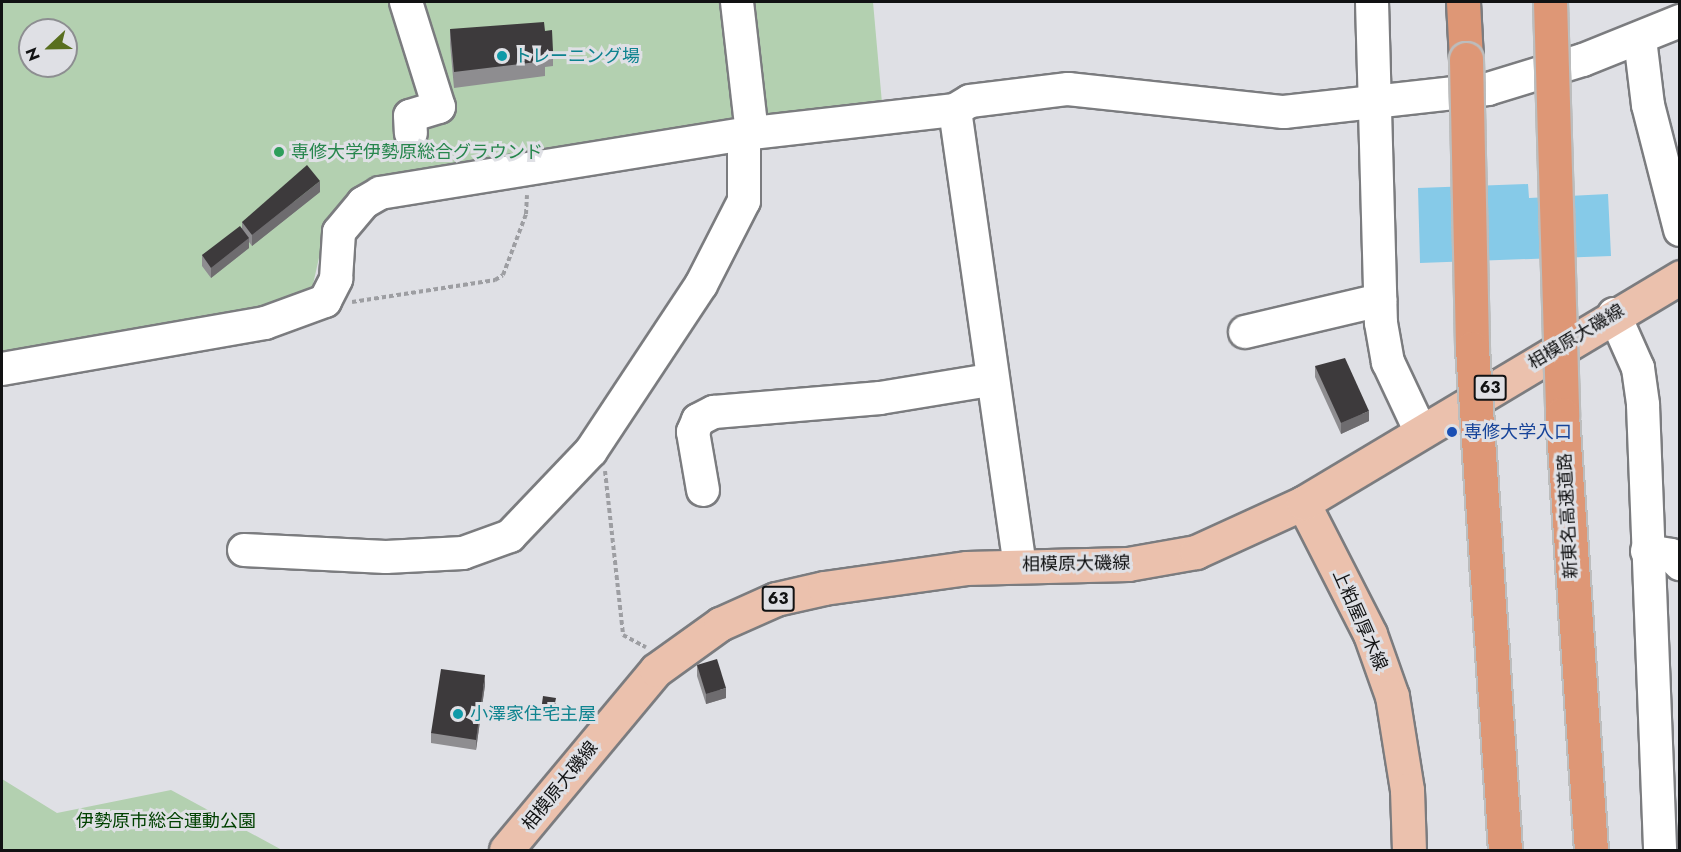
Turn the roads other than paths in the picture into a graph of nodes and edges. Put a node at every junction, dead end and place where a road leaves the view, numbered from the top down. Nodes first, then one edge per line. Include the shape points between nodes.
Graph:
1 (406, 2) edge
2 (737, 2) edge
3 (1372, 2) edge
4 (1465, 2) edge
5 (1550, 2) edge
6 (1558, 2) edge
7 (1680, 21) edge
8 (1640, 39) junction
9 (1377, 101) junction
10 (955, 110) junction
11 (1552, 117) junction
12 (411, 133) dead end
13 (748, 134) junction
14 (1680, 230) edge
15 (1680, 277) edge
16 (1380, 300) junction
17 (1614, 314) junction
18 (1255, 323) dead end
19 (2, 369) edge
20 (990, 380) junction
21 (1420, 430) junction
22 (703, 490) dead end
23 (1303, 503) junction
24 (244, 550) dead end
25 (1647, 551) junction
26 (1680, 564) edge
27 (1020, 565) junction
28 (506, 850) edge
29 (1409, 850) edge
30 (1504, 850) edge
31 (1591, 850) edge
32 (1660, 850) edge

1 - 12 street via 439,107 410,117
2 - 13 street
3 - 9 street
4 - 30 highway, bridge via 1472,348
5 - 11 highway, 新東名高速道路, bridge
6 - 11 highway, bridge
7 - 8 street
8 - 9 street via 1528,80
8 - 14 street via 1648,105
9 - 10 street via 1284,112 1068,89 970,101
9 - 16 street
10 - 13 street
10 - 20 street
11 - 31 highway, 新東名高速道路, bridge via 1563,426
13 - 19 street via 380,193 363,203 339,232 336,279 325,301 265,323
13 - 24 street via 744,201 701,285 601,435 543,507 510,536 486,546 386,557
15 - 17 main road, 相模原大磯線 / 63
16 - 18 street
16 - 21 street via 1388,362
17 - 21 main road, 相模原大磯線 / 63
17 - 25 street via 1638,368 1643,405
20 - 22 street via 880,398 714,412 698,420 693,432
20 - 27 street
21 - 23 main road, 相模原大磯線 / 63
23 - 27 main road, 相模原大磯線 / 63 via 1245,534 1151,562
23 - 29 main road, 上粕屋厚木線 via 1370,634 1392,696 1407,790
25 - 26 street via 1671,555
25 - 32 street
27 - 28 main road, 相模原大磯線 / 63 via 926,572 776,599 720,624 668,660

